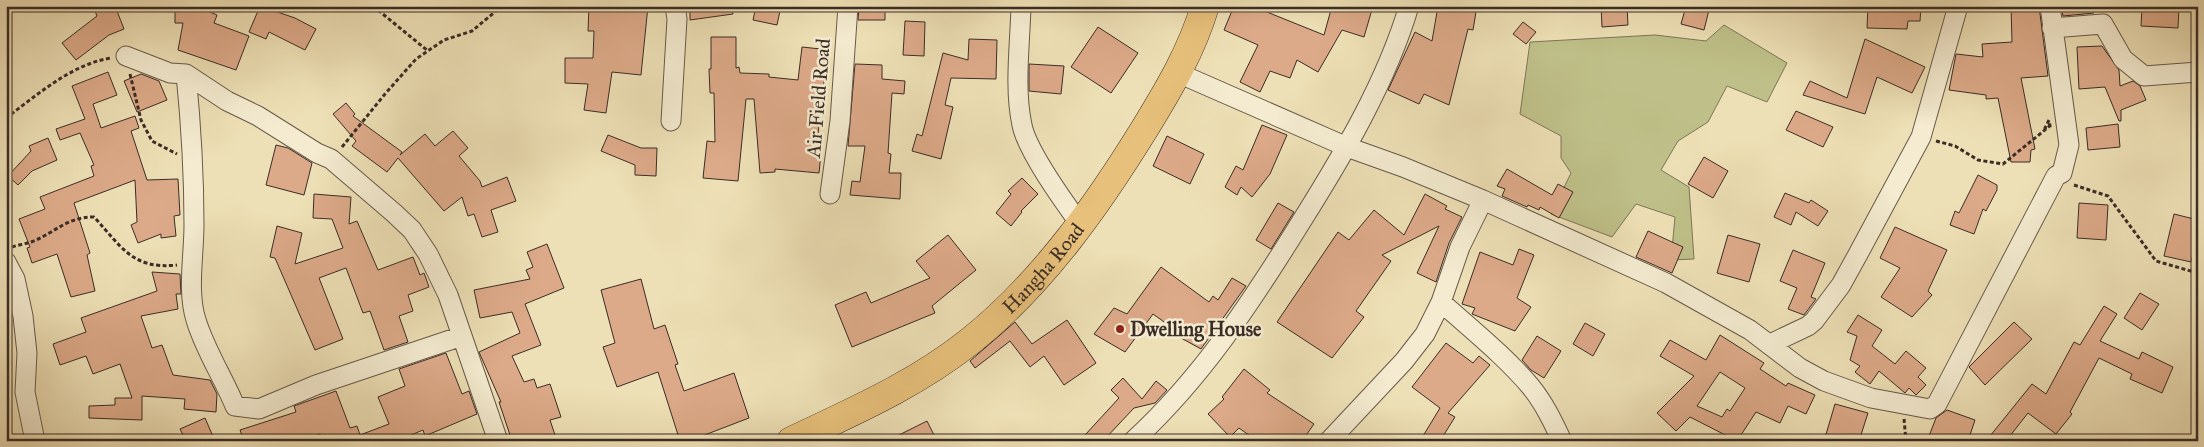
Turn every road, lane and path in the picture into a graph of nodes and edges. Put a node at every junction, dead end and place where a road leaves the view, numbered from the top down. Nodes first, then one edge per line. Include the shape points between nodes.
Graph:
1 (373, 6) edge
2 (502, 6) edge
3 (675, 6) edge
4 (848, 6) edge
5 (1021, 6) edge
6 (1205, 6) edge
7 (1409, 6) edge
8 (1958, 6) edge
9 (2050, 6) edge
10 (2052, 28) junction
11 (428, 51) junction
12 (126, 56) junction
13 (2198, 72) edge
14 (1178, 73) junction
15 (186, 74) junction
16 (2060, 95) junction
17 (6, 118) edge
18 (671, 121) dead end
19 (1921, 137) junction
20 (1347, 147) junction
21 (331, 159) junction
22 (192, 162) junction
23 (2056, 176) junction
24 (830, 194) dead end
25 (1483, 200) junction
26 (1080, 224) junction
27 (6, 248) edge
28 (2198, 257) edge
29 (6, 262) edge
30 (194, 263) junction
31 (1441, 302) junction
32 (462, 336) junction
33 (1770, 344) junction
34 (35, 441) edge
35 (498, 441) edge
36 (791, 441) edge
37 (1133, 441) edge
38 (1329, 441) edge
39 (1562, 441) edge

1 - 11 path
2 - 11 path via 472,31 444,40
3 - 18 street
4 - 24 street, Air Field Road via 840,121
5 - 26 street via 1019,102 1022,127 1058,193
6 - 14 highway, Hangha Road
7 - 20 street via 1389,60
8 - 19 street
9 - 10 street
10 - 13 street via 2103,24 2123,60 2144,76
10 - 16 street
11 - 21 path via 416,59
12 - 15 street via 170,72
12 - 17 path via 99,60 67,75
12 - 22 path via 141,120 152,141
14 - 20 street
14 - 26 highway, Hangha Road via 1133,147
15 - 21 street
15 - 22 street
16 - 19 path via 2045,128 2056,120 2003,164 1978,160 1955,146
16 - 23 street via 2068,145 2062,173
19 - 33 street via 1841,285 1808,326
20 - 25 street
20 - 37 street via 1249,306 1206,363
21 - 32 street via 412,230 448,295
22 - 30 street
23 - 28 path via 2108,196 2156,260 2194,272
23 - 33 street via 1937,404 1930,409 1871,398 1841,388 1800,368
25 - 31 street via 1460,247
25 - 33 street via 1666,283
26 - 36 highway, Hangha Road via 1014,302 969,342 914,381
27 - 30 path via 32,242 78,218 94,217 127,254 144,263 164,266
29 - 34 street via 15,279 23,316 27,353 25,392
30 - 32 street via 191,296 196,320 235,406 259,409 316,385
31 - 38 street via 1425,334 1404,361
31 - 39 street via 1532,388
32 - 35 street

